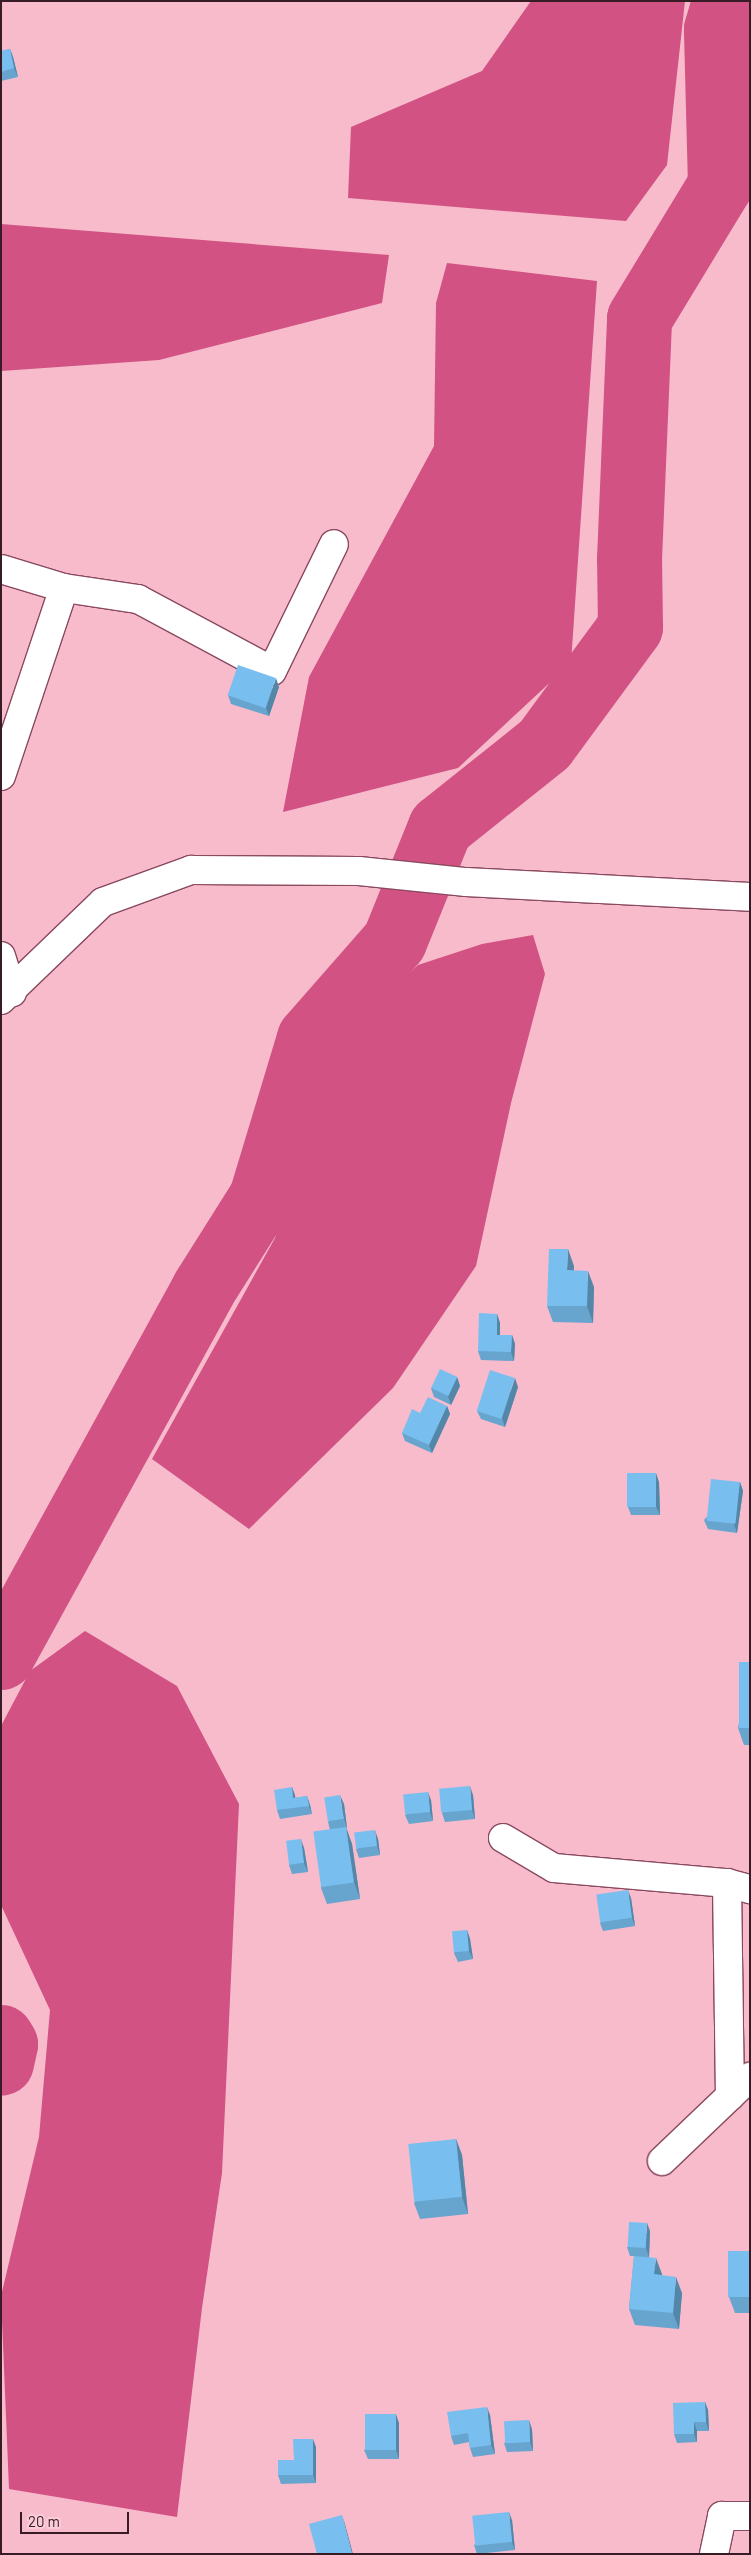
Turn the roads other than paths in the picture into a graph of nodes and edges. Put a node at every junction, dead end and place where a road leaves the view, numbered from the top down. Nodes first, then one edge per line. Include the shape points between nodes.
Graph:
1 (334, 544) dead end
2 (1, 568) edge
3 (64, 588) junction
4 (1, 776) edge
5 (750, 897) edge
6 (1, 956) edge
7 (7, 996) edge
8 (503, 1838) dead end
9 (738, 1886) edge
10 (750, 2077) edge
11 (730, 2096) junction
12 (662, 2161) dead end
13 (750, 2516) edge
14 (714, 2554) edge

1 - 3 street via 272,671 138,598
2 - 3 street
3 - 4 street
5 - 7 street via 466,882 359,871 191,870 103,902
6 - 7 street
8 - 9 street via 554,1868
9 - 11 street
10 - 11 street
11 - 12 street
13 - 14 street via 722,2516

